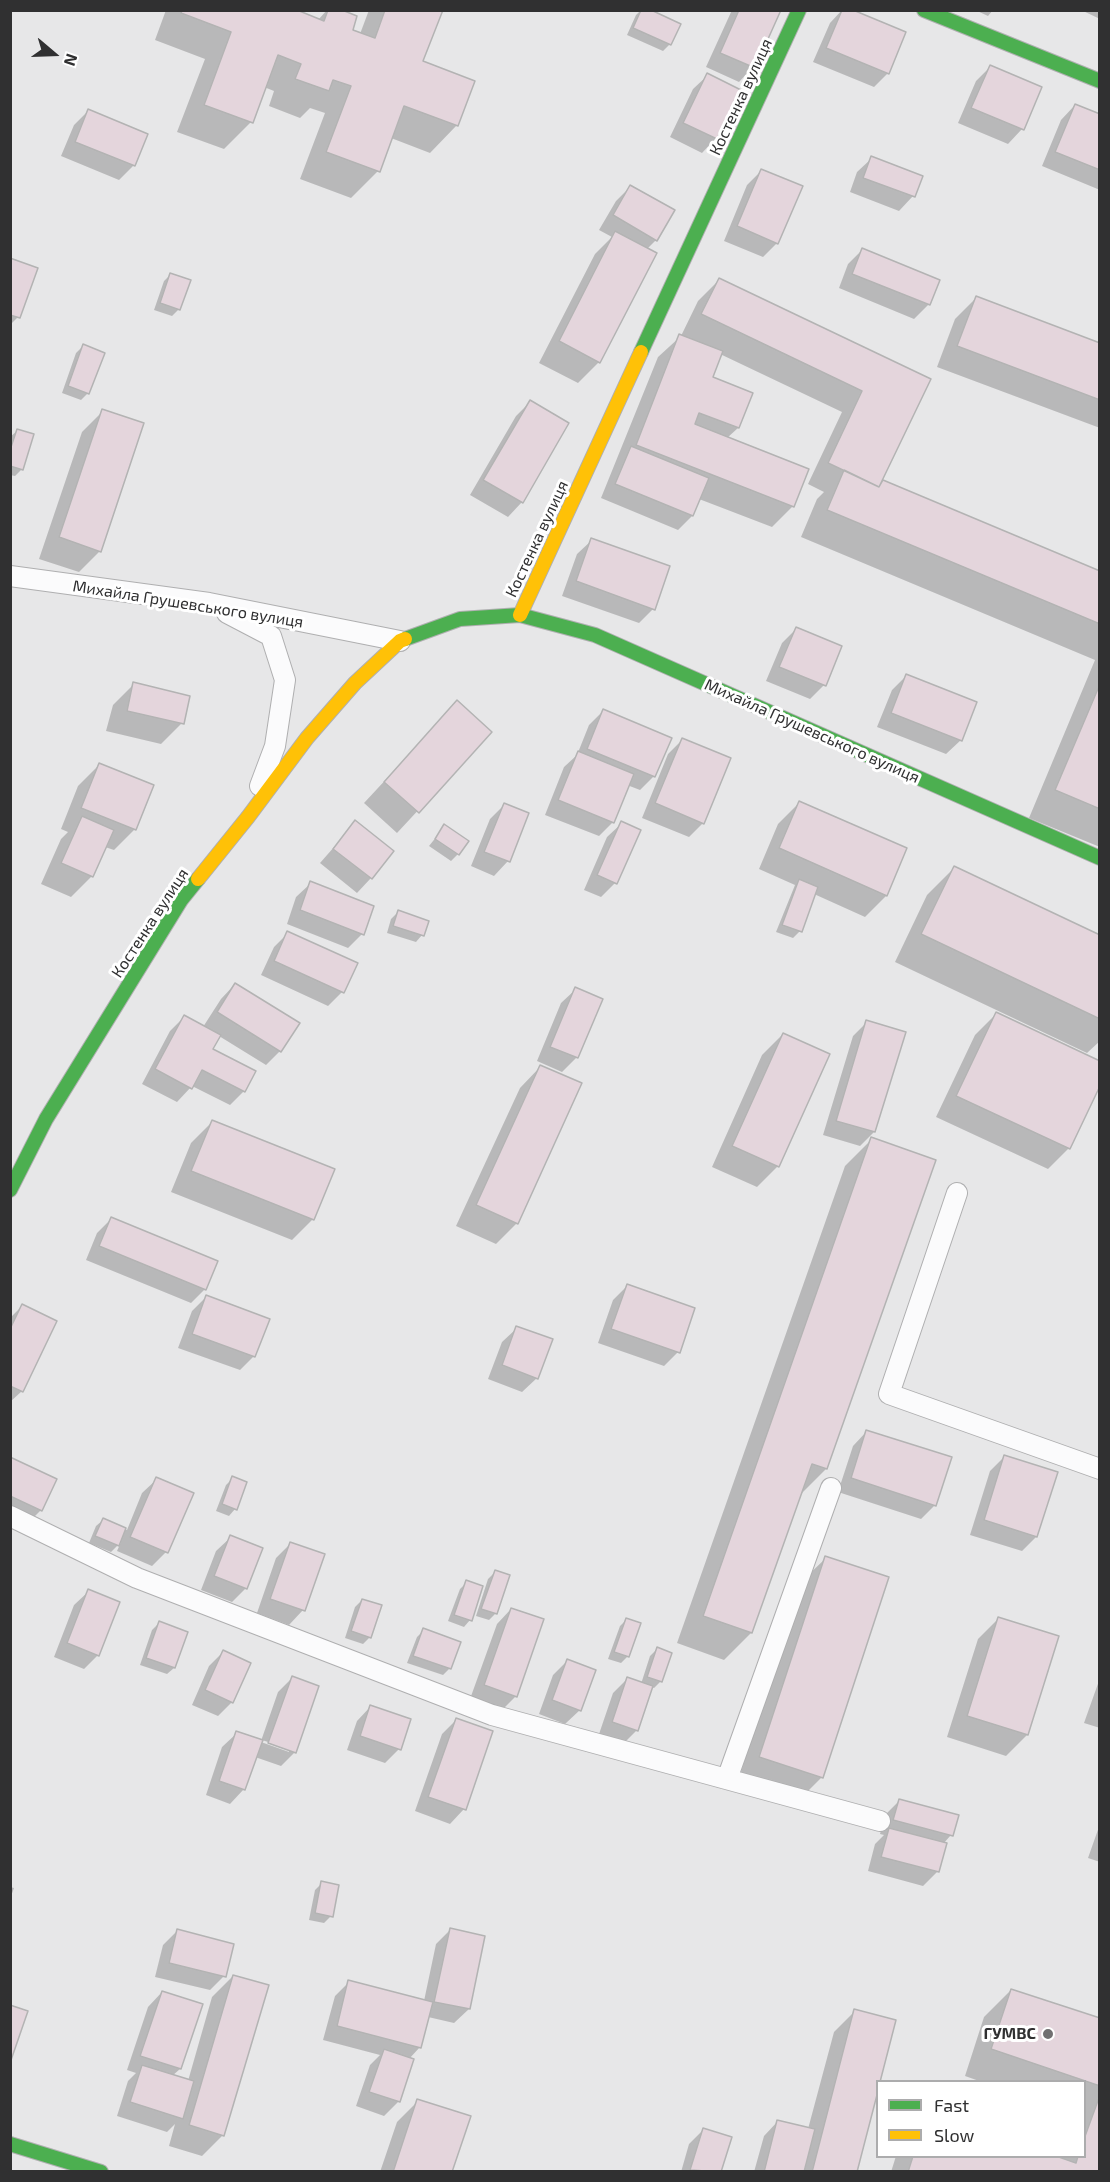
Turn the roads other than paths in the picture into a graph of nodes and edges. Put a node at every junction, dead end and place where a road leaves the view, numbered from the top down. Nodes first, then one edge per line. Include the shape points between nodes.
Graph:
1 (799, 10) edge
2 (924, 10) edge
3 (1100, 81) edge
4 (10, 576) edge
5 (209, 603) junction
6 (520, 615) junction
7 (400, 641) junction
8 (248, 817) junction
9 (1100, 858) edge
10 (10, 1190) edge
11 (957, 1193) dead end
12 (1100, 1469) edge
13 (831, 1488) dead end
14 (10, 1516) edge
15 (727, 1779) junction
16 (880, 1821) dead end
17 (10, 2144) edge
18 (101, 2172) edge

1 - 6 street, Костенка вулиця
2 - 3 street
4 - 5 lane, Михайла Грушевського вулиця
5 - 7 lane, Михайла Грушевського вулиця
5 - 8 lane via 271,636 285,680 275,746
6 - 7 street, Костенка вулиця via 460,619
6 - 9 street, Михайла Грушевського вулиця via 596,635
7 - 8 street, Костенка вулиця via 355,682
8 - 10 street, Костенка вулиця via 181,900 46,1119
11 - 12 lane via 889,1394
13 - 15 lane
14 - 15 lane via 137,1578 492,1715
15 - 16 lane
17 - 18 street

